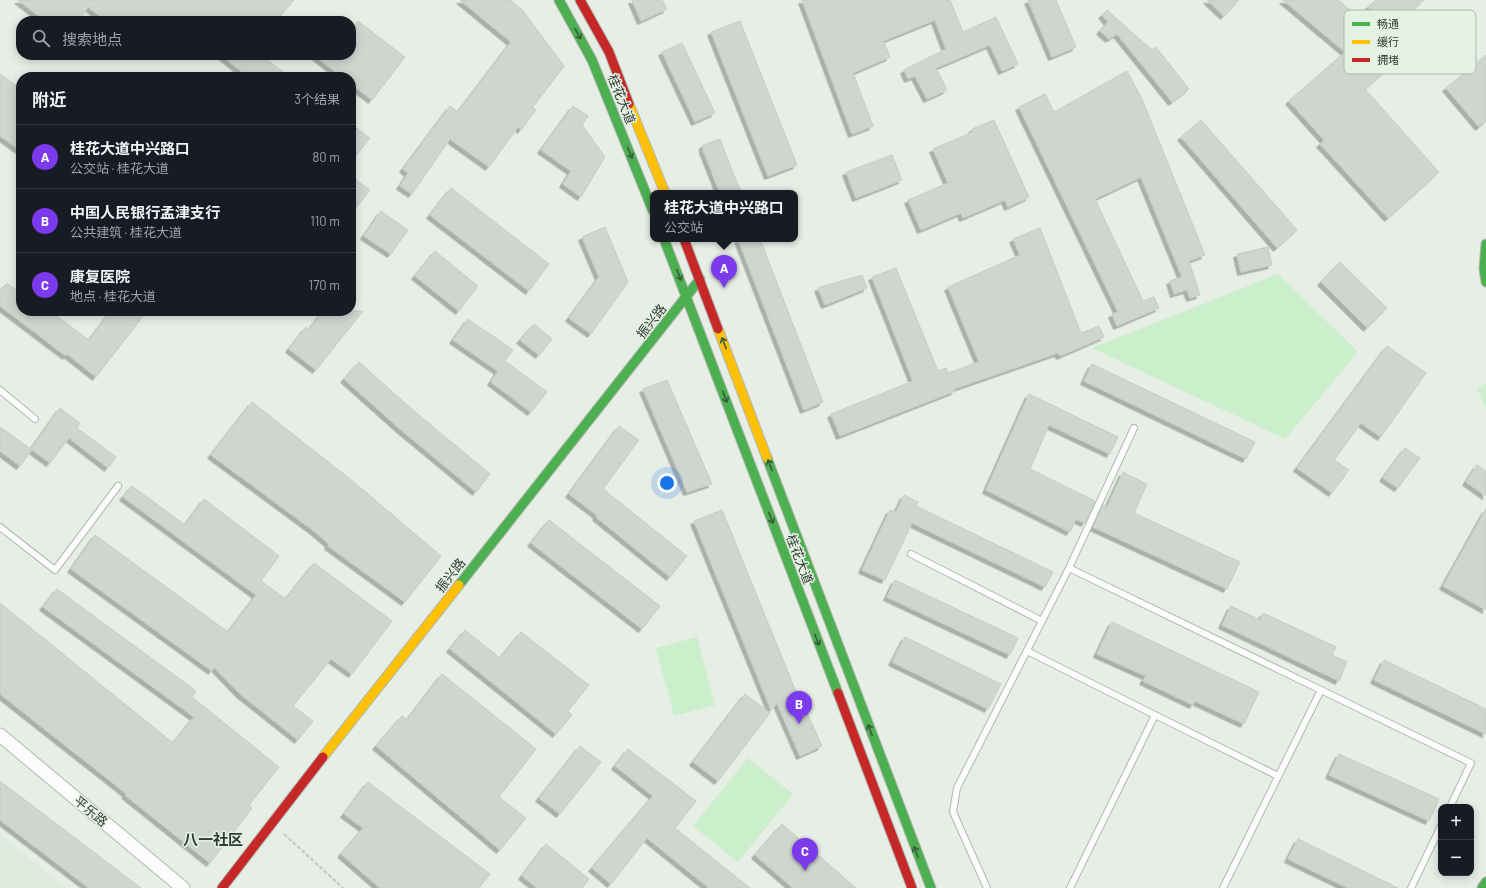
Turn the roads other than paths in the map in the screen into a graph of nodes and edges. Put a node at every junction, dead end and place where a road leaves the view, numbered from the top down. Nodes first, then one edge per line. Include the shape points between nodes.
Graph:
1 (559, 0) edge
2 (580, 0) edge
3 (664, 190) edge
4 (650, 204) edge
5 (665, 242) edge
6 (685, 242) edge
7 (1486, 244) edge
8 (700, 279) junction
9 (1486, 282) edge
10 (687, 296) junction
11 (0, 390) edge
12 (35, 419) dead end
13 (1134, 428) dead end
14 (118, 486) dead end
15 (0, 527) edge
16 (911, 554) dead end
17 (1069, 568) junction
18 (1042, 621) junction
19 (1027, 651) junction
20 (1321, 690) junction
21 (1155, 715) junction
22 (0, 735) edge
23 (1278, 776) junction
24 (1451, 804) edge
25 (1438, 832) edge
26 (1486, 882) edge
27 (183, 888) edge
28 (222, 888) edge
29 (912, 888) edge
30 (931, 888) edge
31 (987, 888) edge
32 (1070, 888) edge
33 (1223, 888) edge
34 (1411, 888) edge
35 (1482, 888) edge

1 -> 4 main road, 桂花大道 via 592,60
2 - 3 main road, 桂花大道 via 609,52
5 -> 10 main road, 桂花大道
6 - 8 main road, 桂花大道
7 - 9 main road
8 - 10 main road, 振兴路
30 -> 8 main road, 桂花大道
10 - 28 main road, 振兴路
10 -> 29 main road, 桂花大道
11 - 12 lane
13 - 17 lane
14 - 15 lane via 55,570
16 - 18 lane
17 - 18 lane
17 - 20 lane
18 - 19 lane
19 - 21 lane
19 - 31 lane via 957,788 953,812
20 - 23 lane
20 - 24 lane via 1471,764
21 - 23 lane
21 - 32 lane
22 - 27 street, 平乐路
23 - 33 lane
25 - 34 lane
26 - 35 main road

